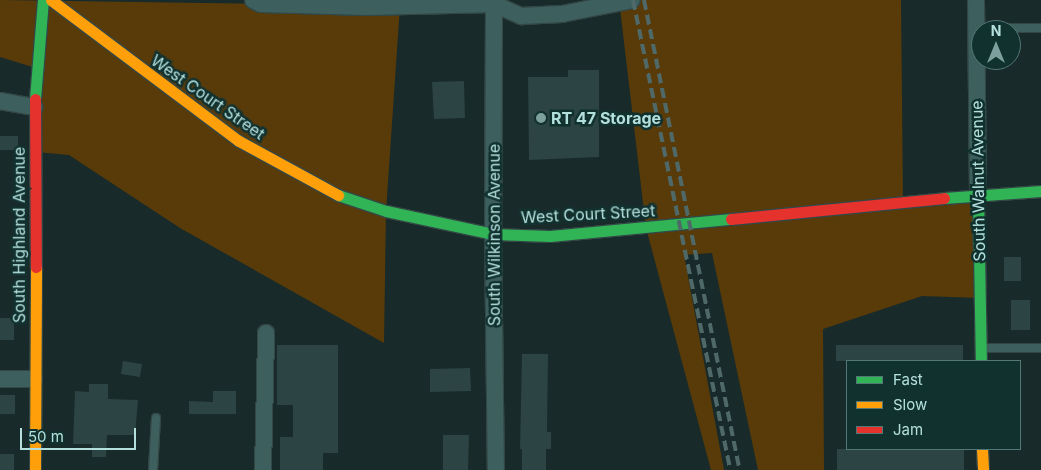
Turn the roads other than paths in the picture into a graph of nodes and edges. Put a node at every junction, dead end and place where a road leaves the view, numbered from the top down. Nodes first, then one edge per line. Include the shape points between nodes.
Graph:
1 (43, 0) edge
2 (51, 0) edge
3 (253, 0) edge
4 (632, 0) edge
5 (976, 0) edge
6 (494, 2) edge
7 (366, 4) edge
8 (976, 20) edge
9 (1021, 28) edge
10 (1041, 28) edge
11 (976, 70) edge
12 (0, 101) edge
13 (34, 108) junction
14 (1041, 192) edge
15 (978, 195) junction
16 (493, 234) junction
17 (266, 333) dead end
18 (981, 348) junction
19 (1041, 348) edge
20 (981, 360) edge
21 (0, 379) edge
22 (34, 379) junction
23 (156, 418) dead end
24 (982, 450) edge
25 (35, 470) edge
26 (153, 470) edge
27 (263, 470) edge
28 (496, 470) edge
29 (983, 470) edge

1 - 13 main road, South Highland Avenue
2 - 16 main road, West Court Street via 239,141 330,192 386,211
3 - 7 street via 261,4
4 - 6 street via 562,14 521,16
5 - 8 street, South Walnut Avenue
6 - 7 street
6 - 16 street, South Wilkinson Avenue
9 - 10 lane
11 - 15 street, South Walnut Avenue
12 - 13 street
13 - 22 main road, South Highland Avenue via 38,189
14 - 15 main road, West Court Street
15 - 16 main road, West Court Street via 593,233 550,236
15 - 18 main road, South Walnut Avenue
16 - 28 street, South Wilkinson Avenue
17 - 27 street
18 - 19 lane
18 - 20 main road, South Walnut Avenue
21 - 22 street
22 - 25 main road, South Highland Avenue
23 - 26 lane
24 - 29 main road

